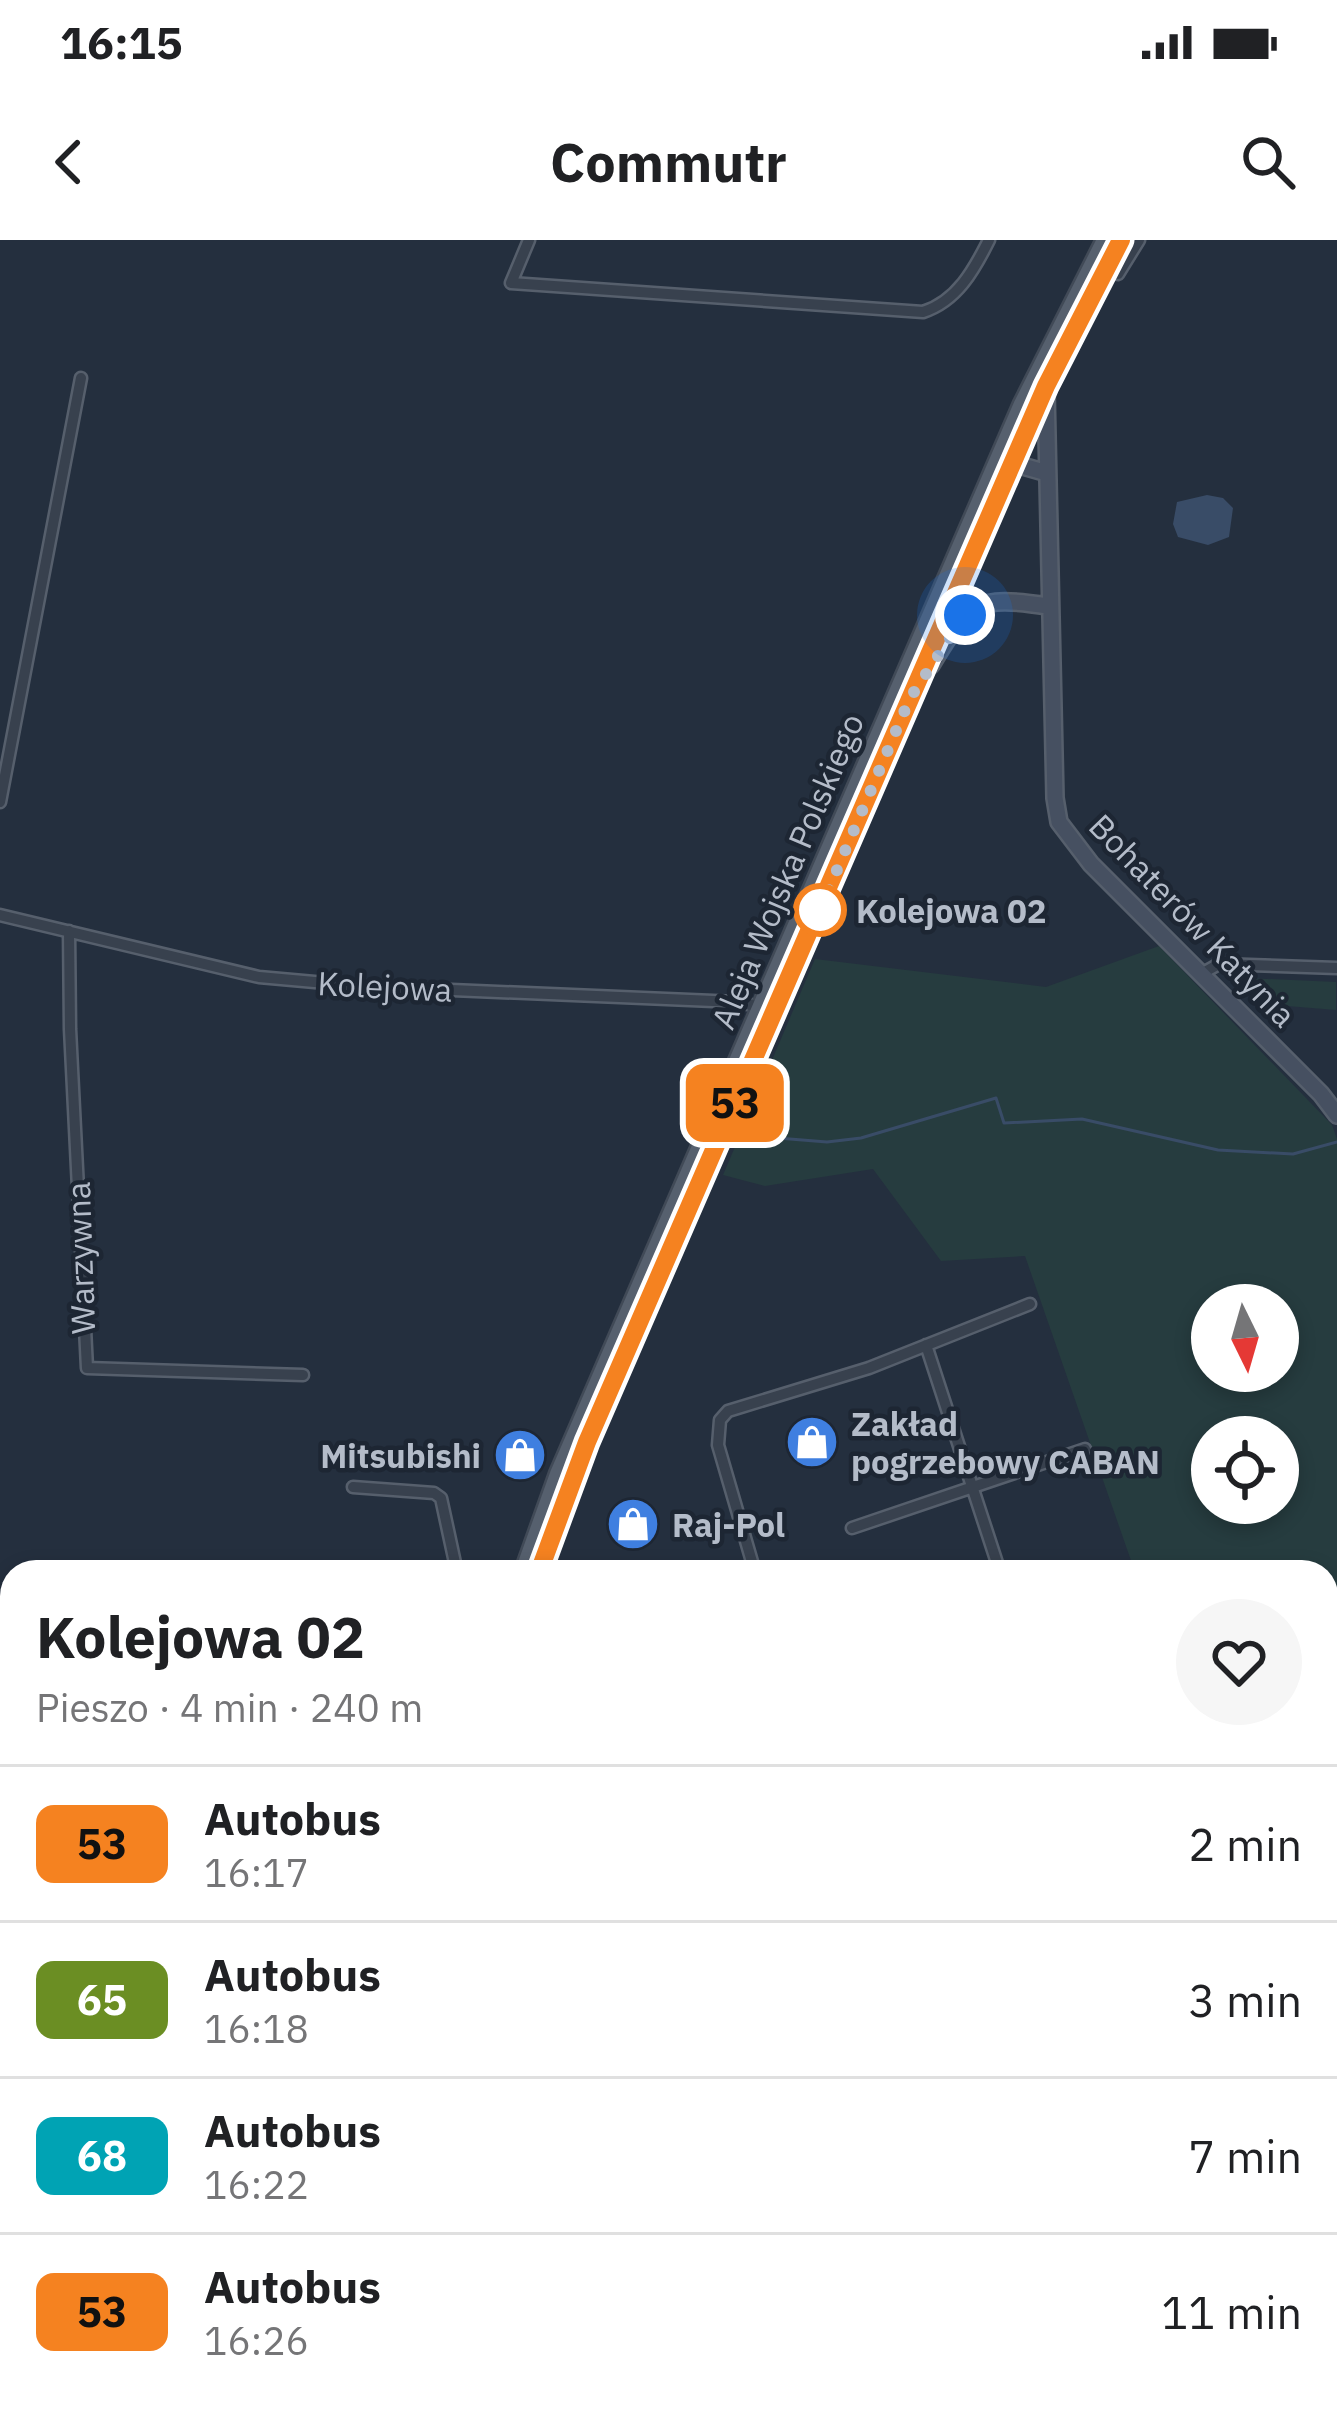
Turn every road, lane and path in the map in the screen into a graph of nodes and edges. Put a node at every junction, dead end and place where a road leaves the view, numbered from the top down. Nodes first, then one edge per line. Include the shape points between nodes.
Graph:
1 (529, 240) edge
2 (989, 240) edge
3 (1105, 240) edge
4 (1121, 240) edge
5 (1139, 240) edge
6 (1113, 269) junction
7 (81, 378) dead end
8 (1046, 386) junction
9 (1012, 463) junction
10 (1047, 472) junction
11 (1048, 606) junction
12 (910, 698) junction
13 (0, 802) edge
14 (0, 915) edge
15 (69, 931) junction
16 (1337, 968) edge
17 (1201, 974) junction
18 (768, 1009) junction
19 (1337, 1114) edge
20 (1030, 1304) dead end
21 (926, 1345) junction
22 (304, 1375) dead end
23 (1084, 1449) dead end
24 (353, 1487) dead end
25 (973, 1488) junction
26 (852, 1528) dead end
27 (454, 1560) edge
28 (528, 1560) edge
29 (543, 1560) edge
30 (751, 1560) edge
31 (996, 1560) edge

1 - 2 street via 512,283 923,312 969,278
3 - 18 main road, Aleja Wojska Polskiego via 1022,404
4 - 6 main road, Aleja Wojska Polskiego
5 - 6 street
6 - 8 main road, Aleja Wojska Polskiego
7 - 13 street
8 - 9 main road, Aleja Wojska Polskiego
8 - 10 street, Bohaterów Katynia
9 - 10 street
9 - 12 main road, Aleja Wojska Polskiego
10 - 11 street, Bohaterów Katynia
11 - 12 street via 980,604
11 - 17 street, Bohaterów Katynia via 1059,822
12 - 18 main road, Aleja Wojska Polskiego
14 - 15 street, Kolejowa
15 - 18 street, Kolejowa via 277,980
15 - 22 street, Warzywna via 87,1367
16 - 17 street via 1219,964
17 - 19 street, Bohaterów Katynia
18 - 28 main road, Aleja Wojska Polskiego via 557,1474
18 - 29 main road, Aleja Wojska Polskiego
20 - 21 street
21 - 25 street
21 - 30 street via 745,1404 720,1420 718,1445
23 - 25 street
24 - 27 street via 441,1498
25 - 26 street
25 - 31 street

